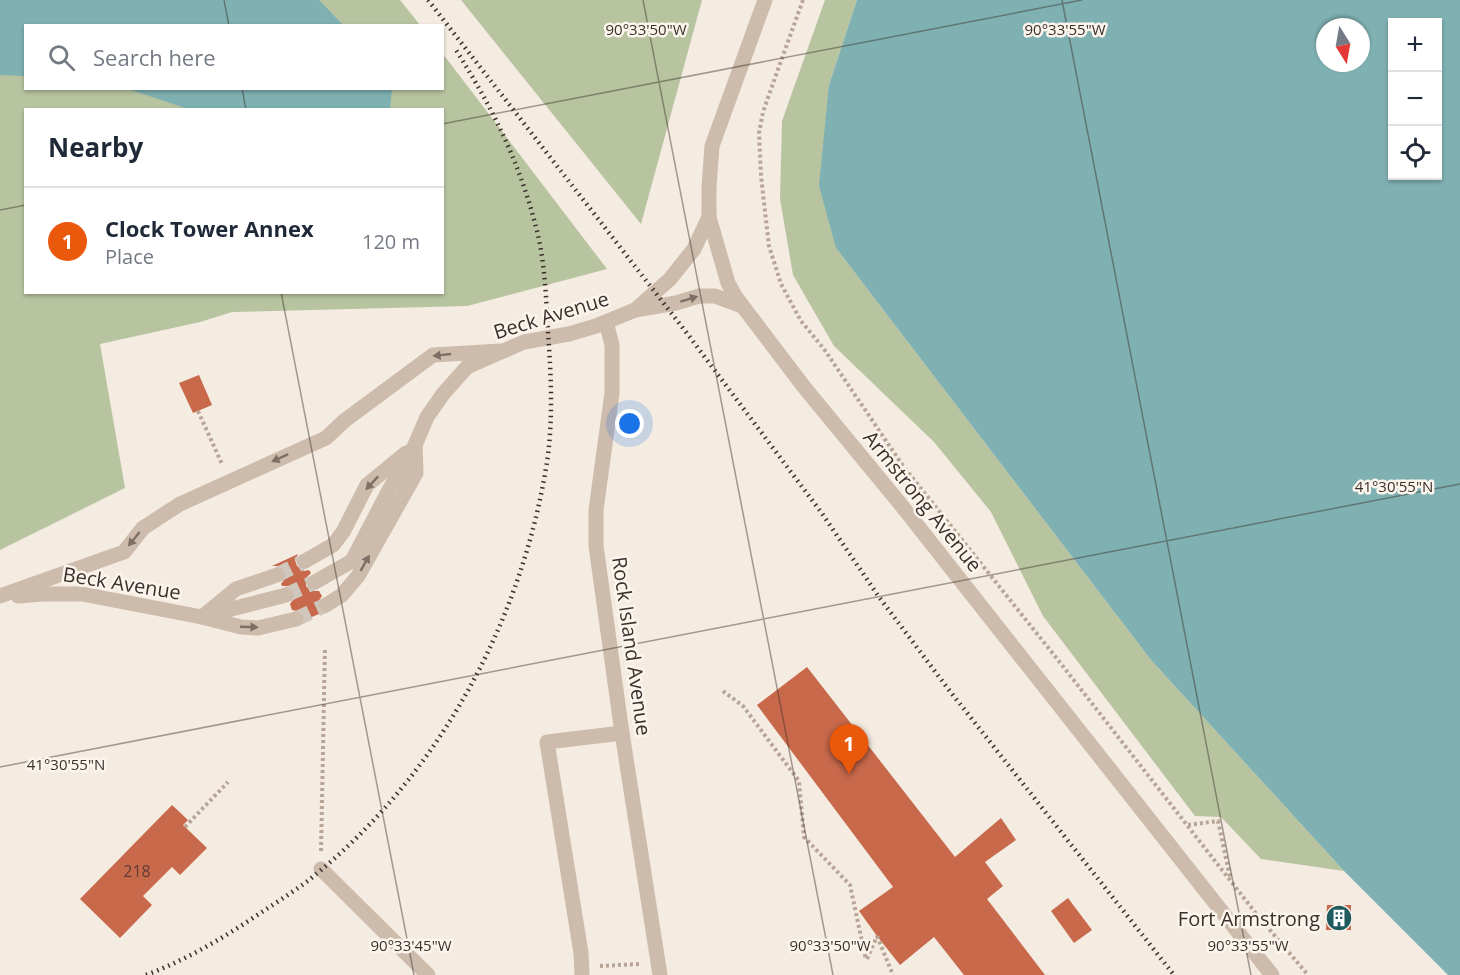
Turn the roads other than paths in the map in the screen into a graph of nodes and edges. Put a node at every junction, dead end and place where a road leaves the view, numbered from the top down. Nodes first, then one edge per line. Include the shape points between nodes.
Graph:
1 (765, 0) edge
2 (709, 217) junction
3 (742, 306) junction
4 (635, 310) junction
5 (606, 322) junction
6 (501, 351) junction
7 (416, 445) junction
8 (305, 561) tunnel mouth
9 (277, 575) tunnel mouth
10 (315, 582) tunnel mouth
11 (286, 595) tunnel mouth
12 (0, 597) edge
13 (326, 605) tunnel mouth
14 (202, 617) junction
15 (296, 619) tunnel mouth
16 (622, 733) junction
17 (321, 869) road end
18 (582, 971) edge
19 (428, 975) edge
20 (660, 975) edge
21 (1272, 975) edge

1 - 2 street, Armstrong Avenue via 712,146
2 - 3 street, Armstrong Avenue via 728,283
2 - 4 street, Beck Avenue via 694,249 670,279
4 -> 3 street, Beck Avenue via 699,296 715,296
3 - 21 street, Armstrong Avenue
4 - 5 street, Beck Avenue
5 - 6 street, Beck Avenue
5 - 16 street, Rock Island Avenue via 612,345 612,393 596,510 596,546
6 - 7 street, Beck Avenue via 467,367 443,394
6 -> 12 street via 433,355 326,438 180,504 143,528 124,552
7 -> 8 street via 367,486 333,545
7 - 10 street via 352,561
13 -> 7 street via 342,595 358,576 416,473
9 - 14 street via 236,589
11 - 14 street
12 - 14 street, Beck Avenue via 82,594
14 -> 15 street, Beck Avenue via 258,628
16 - 18 street via 546,742
16 - 20 street, Rock Island Avenue
17 - 19 street

